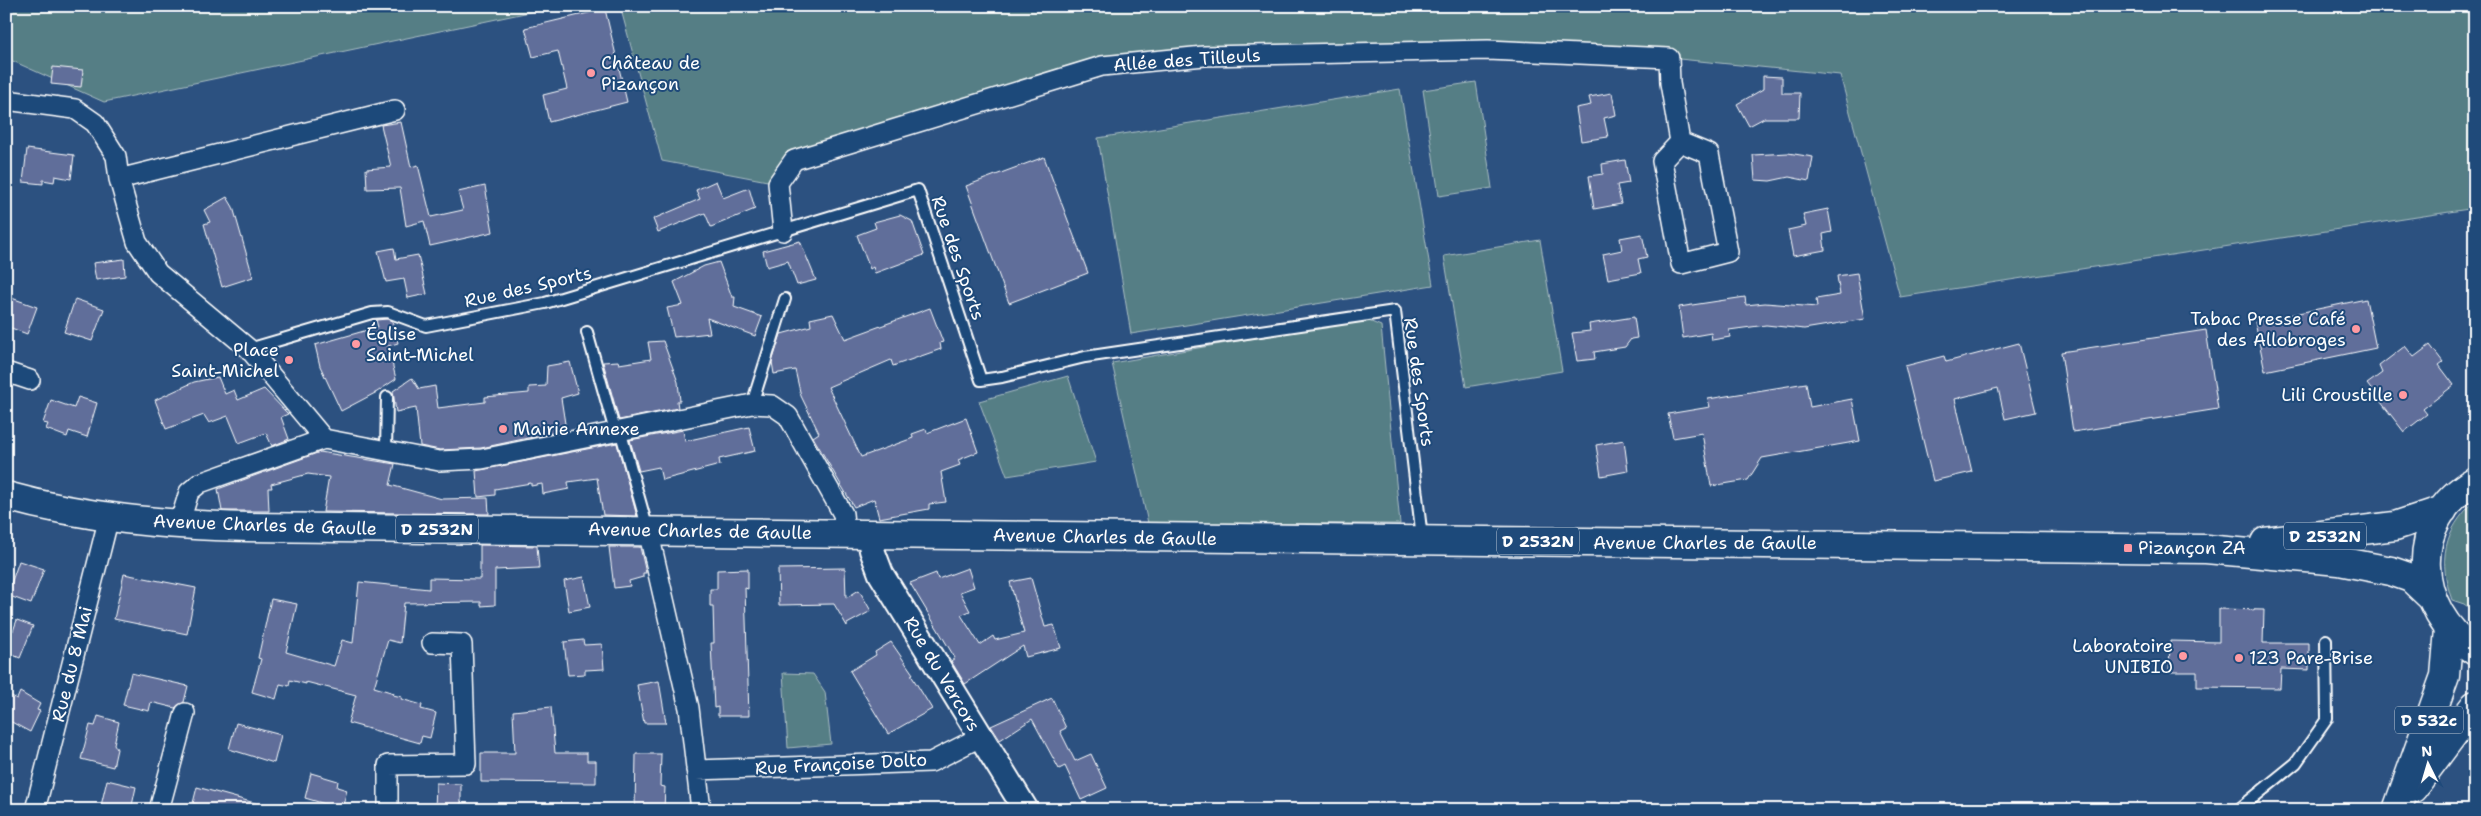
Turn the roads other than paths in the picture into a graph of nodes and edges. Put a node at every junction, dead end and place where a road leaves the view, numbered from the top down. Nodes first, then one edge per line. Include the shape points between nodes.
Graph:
1 (6, 100) edge
2 (395, 110) dead end
3 (1680, 142) junction
4 (119, 179) junction
5 (783, 231) junction
6 (785, 299) dead end
7 (587, 332) dead end
8 (249, 349) junction
9 (6, 372) edge
10 (30, 380) dead end
11 (387, 397) dead end
12 (752, 404) junction
13 (617, 430) junction
14 (324, 439) junction
15 (386, 452) junction
16 (2475, 481) edge
17 (6, 496) edge
18 (2442, 510) junction
19 (109, 518) junction
20 (179, 525) junction
21 (648, 530) junction
22 (858, 533) junction
23 (1423, 540) junction
24 (2206, 549) junction
25 (2430, 596) junction
26 (2449, 629) junction
27 (2326, 640) dead end
28 (432, 643) dead end
29 (2475, 651) edge
30 (2475, 705) edge
31 (185, 713) dead end
32 (980, 737) junction
33 (696, 770) junction
34 (2397, 809) edge
35 (35, 810) edge
36 (159, 810) edge
37 (388, 810) edge
38 (701, 810) edge
39 (1026, 810) edge
40 (2238, 810) edge

1 - 4 street via 75,109 95,123 116,156
2 - 4 street
3 - 3 street via 1662,161 1681,264 1728,252 1709,154
3 - 5 street, Allée des Tilleuls via 1669,58 1488,50 1204,56 1102,66 794,160 778,184
4 - 8 street via 137,242 147,259 158,273
5 - 8 lane, Rue des Sports via 545,302 426,326 388,312 372,314
5 - 23 lane, Rue des Sports via 918,190 981,380 1094,356 1394,311
6 - 12 lane
7 - 13 lane
8 - 14 street
9 - 10 street
11 - 15 lane
12 - 13 street
12 - 22 street via 772,405 788,416 843,514
13 - 15 street via 482,459 439,461
13 - 21 lane
14 - 15 street
14 - 20 street via 200,483 189,492
16 - 18 main road via 2463,487
17 - 19 main road, Avenue Charles de Gaulle / D 2532N
18 - 24 main road, Avenue Charles de Gaulle / D 2532N via 2395,526
18 - 25 main road via 2427,551 2426,578
19 - 20 main road, Avenue Charles de Gaulle / D 2532N
19 - 35 street, Rue du 8 Mai
20 - 21 main road, Avenue Charles de Gaulle / D 2532N
21 - 22 main road, Avenue Charles de Gaulle / D 2532N
21 - 33 street via 689,708
22 - 23 main road, Avenue Charles de Gaulle / D 2532N
22 - 32 street, Rue du Vercors via 872,550 881,574
23 - 24 main road, Avenue Charles de Gaulle / D 2532N
24 - 25 main road, Avenue Charles de Gaulle / D 2532N via 2339,561 2391,571 2411,578
25 - 26 main road
26 - 29 main road
26 - 34 main road, D 532c via 2445,676
27 - 40 lane via 2327,719 2296,764
28 - 37 street via 462,644 466,764 388,766
30 - 34 main road, D 532c
31 - 36 street
32 - 33 street, Rue Françoise Dolto via 931,762
32 - 39 street, Rue du Vercors
33 - 38 street

